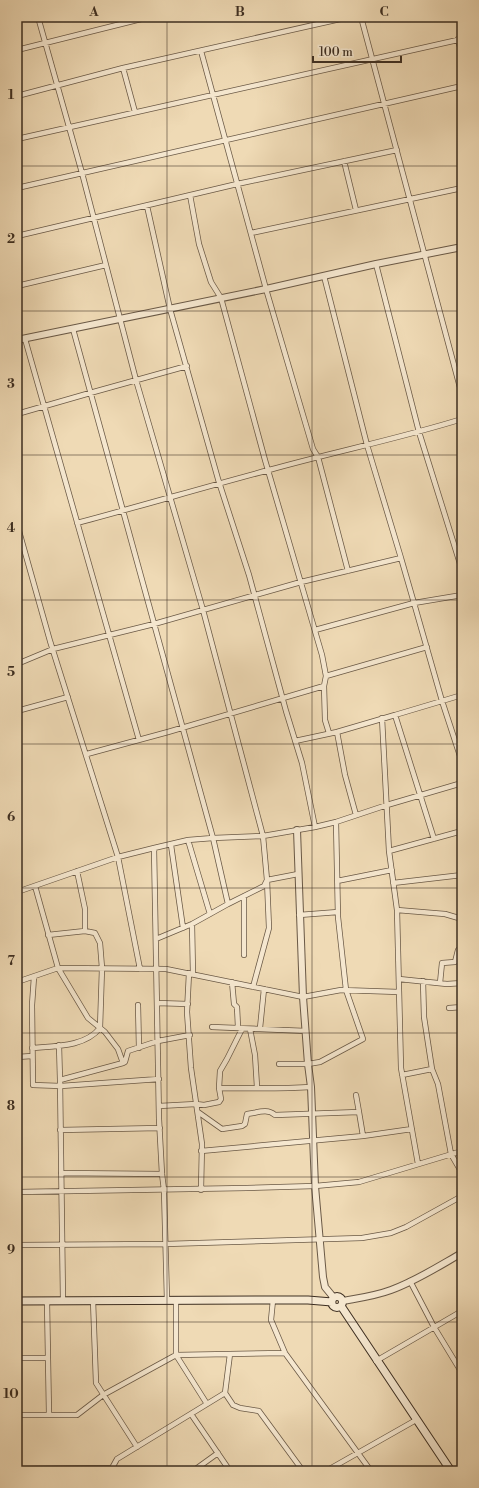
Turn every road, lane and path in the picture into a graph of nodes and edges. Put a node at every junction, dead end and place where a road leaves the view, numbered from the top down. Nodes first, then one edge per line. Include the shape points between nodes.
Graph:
1 (38, 17) edge
2 (149, 17) edge
3 (349, 17) edge
4 (361, 17) edge
5 (460, 39) edge
6 (46, 43) junction
7 (17, 50) edge
8 (202, 51) junction
9 (462, 55) edge
10 (372, 58) junction
11 (123, 68) junction
12 (58, 86) junction
13 (462, 86) edge
14 (213, 95) junction
15 (17, 96) edge
16 (384, 104) junction
17 (135, 112) junction
18 (69, 127) junction
19 (17, 139) edge
20 (226, 140) junction
21 (397, 150) junction
22 (344, 161) junction
23 (82, 173) junction
24 (238, 184) junction
25 (17, 188) edge
26 (462, 188) edge
27 (190, 195) junction
28 (410, 198) junction
29 (146, 206) junction
30 (356, 210) junction
31 (94, 218) junction
32 (251, 233) junction
33 (17, 236) edge
34 (462, 248) edge
35 (425, 254) junction
36 (376, 264) junction
37 (106, 265) junction
38 (324, 276) junction
39 (17, 286) edge
40 (266, 290) junction
41 (221, 298) junction
42 (170, 309) junction
43 (120, 320) junction
44 (73, 329) junction
45 (25, 339) junction
46 (17, 340) edge
47 (187, 366) junction
48 (136, 380) junction
49 (90, 392) junction
50 (462, 395) edge
51 (44, 407) junction
52 (17, 414) edge
53 (462, 419) edge
54 (419, 432) junction
55 (367, 445) junction
56 (318, 457) junction
57 (269, 470) junction
58 (220, 484) junction
59 (170, 499) junction
60 (123, 511) junction
61 (77, 523) junction
62 (17, 524) edge
63 (462, 546) edge
64 (455, 548) junction
65 (401, 558) junction
66 (462, 570) edge
67 (348, 571) junction
68 (301, 582) junction
69 (462, 595) edge
70 (255, 596) junction
71 (414, 603) junction
72 (203, 610) junction
73 (154, 624) junction
74 (315, 630) junction
75 (109, 635) junction
76 (427, 647) junction
77 (53, 649) junction
78 (17, 664) edge
79 (326, 676) junction
80 (324, 686) junction
81 (462, 695) edge
82 (68, 697) junction
83 (282, 698) junction
84 (442, 701) junction
85 (17, 711) edge
86 (230, 714) junction
87 (395, 715) junction
88 (382, 718) junction
89 (183, 728) junction
90 (337, 732) junction
91 (329, 733) junction
92 (139, 740) junction
93 (295, 741) junction
94 (87, 754) junction
95 (462, 762) edge
96 (462, 783) edge
97 (421, 796) junction
98 (388, 805) junction
99 (356, 815) junction
100 (336, 822) junction
101 (315, 827) junction
102 (297, 830) junction
103 (462, 831) edge
104 (263, 836) junction
105 (213, 838) junction
106 (434, 839) junction
107 (188, 840) junction
108 (171, 845) junction
109 (154, 848) junction
110 (389, 851) junction
111 (118, 857) junction
112 (392, 870) junction
113 (77, 871) junction
114 (298, 874) junction
115 (462, 875) edge
116 (267, 880) junction
117 (337, 881) junction
118 (393, 883) junction
119 (34, 886) junction
120 (17, 892) edge
121 (244, 896) junction
122 (228, 904) junction
123 (397, 910) junction
124 (338, 912) junction
125 (210, 914) junction
126 (299, 915) junction
127 (462, 919) edge
128 (192, 924) junction
129 (183, 928) junction
130 (85, 931) junction
131 (48, 936) junction
132 (156, 939) junction
133 (462, 950) edge
134 (244, 955) dead end
135 (58, 968) junction
136 (102, 968) junction
137 (140, 969) junction
138 (156, 969) junction
139 (191, 974) junction
140 (34, 977) junction
141 (399, 978) junction
142 (423, 981) junction
143 (17, 982) edge
144 (232, 982) junction
145 (440, 983) junction
146 (462, 983) edge
147 (253, 987) junction
148 (264, 989) junction
149 (346, 990) junction
150 (399, 992) junction
151 (303, 997) junction
152 (157, 1003) junction
153 (138, 1004) dead end
154 (188, 1004) junction
155 (462, 1007) edge
156 (449, 1008) dead end
157 (100, 1028) junction
158 (212, 1028) dead end
159 (240, 1028) junction
160 (260, 1028) junction
161 (250, 1029) junction
162 (306, 1031) junction
163 (190, 1035) junction
164 (158, 1041) junction
165 (59, 1045) junction
166 (32, 1048) junction
167 (139, 1048) junction
168 (32, 1056) junction
169 (17, 1057) edge
170 (123, 1063) junction
171 (279, 1064) dead end
172 (308, 1064) junction
173 (432, 1069) junction
174 (402, 1074) junction
175 (60, 1080) junction
176 (159, 1080) junction
177 (61, 1086) junction
178 (311, 1086) junction
179 (257, 1087) junction
180 (219, 1088) junction
181 (356, 1094) dead end
182 (196, 1104) junction
183 (159, 1106) junction
184 (198, 1112) junction
185 (359, 1112) junction
186 (312, 1114) junction
187 (160, 1128) junction
188 (412, 1129) junction
189 (60, 1130) junction
190 (364, 1136) junction
191 (313, 1140) junction
192 (201, 1151) junction
193 (462, 1151) edge
194 (450, 1154) junction
195 (418, 1164) junction
196 (61, 1173) junction
197 (462, 1173) edge
198 (162, 1174) junction
199 (315, 1186) junction
200 (164, 1190) junction
201 (201, 1190) junction
202 (17, 1192) edge
203 (62, 1192) junction
204 (462, 1196) edge
205 (320, 1239) junction
206 (166, 1244) junction
207 (17, 1245) edge
208 (64, 1245) junction
209 (462, 1253) edge
210 (410, 1281) junction
211 (93, 1300) junction
212 (167, 1300) junction
213 (176, 1300) junction
214 (273, 1300) junction
215 (333, 1300) junction
216 (17, 1301) edge
217 (47, 1301) junction
218 (63, 1301) junction
219 (342, 1304) junction
220 (462, 1311) edge
221 (434, 1327) junction
222 (285, 1353) junction
223 (230, 1354) junction
224 (176, 1355) junction
225 (17, 1358) edge
226 (48, 1358) junction
227 (376, 1361) junction
228 (461, 1369) edge
229 (225, 1393) junction
230 (103, 1395) junction
231 (207, 1404) junction
232 (191, 1414) junction
233 (17, 1415) edge
234 (49, 1415) junction
235 (416, 1420) junction
236 (137, 1447) junction
237 (218, 1453) junction
238 (358, 1453) junction
239 (17, 1469) edge
240 (39, 1470) edge
241 (112, 1470) edge
242 (193, 1471) edge
243 (230, 1471) edge
244 (303, 1471) edge
245 (326, 1471) edge
246 (371, 1471) edge
247 (451, 1471) edge

1 - 6 street
2 - 6 street
3 - 8 street
4 - 10 street
5 - 9 street
5 - 10 street
6 - 7 street
6 - 12 street
8 - 11 street
8 - 14 street
10 - 14 street
10 - 16 street
11 - 12 street
11 - 17 street
12 - 15 street
12 - 18 street
13 - 16 street
14 - 17 street
14 - 20 street
16 - 20 street
16 - 21 street
17 - 18 street
18 - 19 street
18 - 23 street
20 - 23 street
20 - 24 street
21 - 22 street
21 - 28 street
22 - 24 street
22 - 30 street
23 - 25 street
23 - 31 street
24 - 27 street
24 - 32 street
26 - 28 street
27 - 29 street
27 - 41 street via 198,244 211,282
28 - 30 street
28 - 35 street
29 - 31 street
29 - 42 street
30 - 32 street
31 - 33 street
31 - 37 street
32 - 40 street
34 - 35 street
35 - 36 street
35 - 50 street
36 - 38 street
36 - 54 street
37 - 39 street
37 - 43 street
38 - 40 street
38 - 55 street
40 - 41 street
40 - 56 street via 313,449
41 - 42 street
41 - 57 street
42 - 43 street
42 - 47 street
43 - 44 street
43 - 48 street
44 - 45 street
44 - 49 street
45 - 46 street
45 - 51 street
47 - 48 street
47 - 58 street
48 - 49 street
48 - 59 street
49 - 51 street
49 - 60 street
51 - 52 street
51 - 61 street
53 - 54 street
54 - 55 street
54 - 64 street
55 - 56 street
55 - 65 street
56 - 57 street
56 - 67 street
57 - 58 street
57 - 68 street
58 - 59 street
58 - 70 street
59 - 60 street
59 - 72 street
60 - 61 street
60 - 73 street
61 - 75 street
62 - 77 street
63 - 64 street
64 - 66 street
65 - 67 street
65 - 71 street
67 - 68 street
68 - 70 street
68 - 74 street
69 - 71 street
70 - 72 street
70 - 83 street
71 - 74 street
71 - 76 street
72 - 73 street
72 - 86 street
73 - 75 street
73 - 89 street
74 - 79 street
75 - 77 street
75 - 92 street
76 - 79 street
76 - 84 street
77 - 78 street
77 - 82 street
79 - 80 street
80 - 83 street
80 - 91 street via 325,720
81 - 84 street
82 - 85 street
82 - 94 street
83 - 86 street
83 - 93 street
84 - 87 street
84 - 95 street
86 - 89 street
86 - 104 street
87 - 88 street
87 - 97 street
88 - 90 street
88 - 98 street
89 - 92 street
89 - 105 street
90 - 91 street
90 - 99 street
91 - 93 street
92 - 94 street
93 - 101 street
94 - 111 street
96 - 97 street
97 - 98 street
97 - 106 street
98 - 99 street
98 - 110 street
99 - 100 street
100 - 101 street
100 - 117 street
101 - 102 street
102 - 104 street
102 - 114 street
103 - 106 street
104 - 105 street
104 - 116 street
105 - 107 street
105 - 122 street
106 - 110 street
107 - 108 street
107 - 125 street
108 - 109 street
108 - 129 street
109 - 111 street
109 - 132 street
110 - 112 street
111 - 113 street
111 - 137 street
112 - 117 street
112 - 118 street
113 - 119 street
113 - 130 street via 85,909
114 - 116 street
114 - 126 street
115 - 118 street
116 - 121 street via 264,886
116 - 147 street via 270,928
117 - 124 street
118 - 123 street
119 - 120 street
119 - 131 street
121 - 122 street
121 - 134 street
122 - 125 street
123 - 127 street via 445,914
123 - 141 street
124 - 126 street
124 - 149 street
125 - 128 street
126 - 151 street
128 - 129 street
128 - 139 street
129 - 132 street
130 - 131 street
130 - 136 street via 95,933 100,943
131 - 135 street
132 - 138 street
133 - 145 street via 458,950 455,962 442,963
135 - 136 street
135 - 140 street
135 - 157 street via 88,1018
136 - 137 street
136 - 157 street
137 - 138 street
138 - 139 street via 166,968
138 - 152 street
139 - 144 street
139 - 154 street
140 - 143 street
140 - 166 street
141 - 142 street
141 - 150 street
142 - 145 street
142 - 173 street via 424,1017
144 - 147 street
144 - 159 street
145 - 146 street
147 - 148 street
148 - 151 street
148 - 160 street
149 - 150 street
149 - 151 street
149 - 172 street via 363,1039 320,1062
150 - 174 street
151 - 162 street
152 - 154 street
152 - 164 street
153 - 167 street
154 - 163 street
155 - 156 street
157 - 165 street via 85,1040
157 - 170 street via 118,1049
158 - 159 street
159 - 161 street
159 - 180 street via 220,1071
160 - 161 street
160 - 162 street
161 - 179 street
162 - 172 street
163 - 164 street
163 - 182 street
164 - 167 street
164 - 176 street
165 - 166 street
165 - 175 street
166 - 168 street
167 - 170 street via 128,1051
168 - 169 street
168 - 177 street via 33,1085
170 - 175 street
171 - 172 street
172 - 178 street
173 - 174 street
173 - 194 street via 438,1084
174 - 188 street
175 - 177 street
176 - 177 street
176 - 183 street
177 - 189 street
178 - 179 street via 276,1089
178 - 186 street
179 - 180 street
180 - 182 street via 219,1102
181 - 185 street
182 - 183 street
182 - 184 street
183 - 187 street
184 - 186 street via 222,1129 246,1124 247,1114 267,1111 275,1115
184 - 192 street
185 - 186 street
185 - 190 street
186 - 191 street
187 - 189 street
187 - 198 street
188 - 190 street
188 - 195 street
189 - 196 street
190 - 191 street
191 - 192 street
191 - 199 street
192 - 201 street
193 - 194 street
194 - 195 street
194 - 197 street
195 - 199 street via 359,1182
196 - 198 street
196 - 203 street
198 - 200 street
199 - 201 street
199 - 205 street
200 - 201 street
200 - 203 street
200 - 206 street
202 - 203 street
203 - 208 street
204 - 205 street via 391,1233 362,1238
205 - 206 street
205 - 215 street via 325,1287
206 - 208 street
206 - 212 street
207 - 208 street
208 - 218 street
209 - 210 street
210 - 219 street via 391,1290
210 - 221 street
211 - 212 main road
211 - 218 main road
211 - 230 street via 96,1383
212 - 213 main road
213 - 214 main road
213 - 224 street
214 - 215 main road
214 - 222 street via 271,1320
215 - 219 main road via 335,1307
216 - 217 main road
217 - 218 main road
217 - 226 street
219 - 227 main road
220 - 221 street
221 - 227 street
221 - 228 street
222 - 223 street
222 - 238 street
223 - 224 street
223 - 229 street
224 - 230 street
224 - 231 street
225 - 226 street
226 - 234 street
227 - 235 main road
229 - 231 street
229 - 244 street via 233,1405 259,1411
230 - 234 street via 77,1415
230 - 236 street
231 - 232 street
232 - 236 street
232 - 237 street
233 - 234 street
235 - 238 street
235 - 247 main road
236 - 241 street via 117,1459
237 - 242 street
237 - 243 street
238 - 245 street
238 - 246 street
239 - 240 street
240 - 241 street

